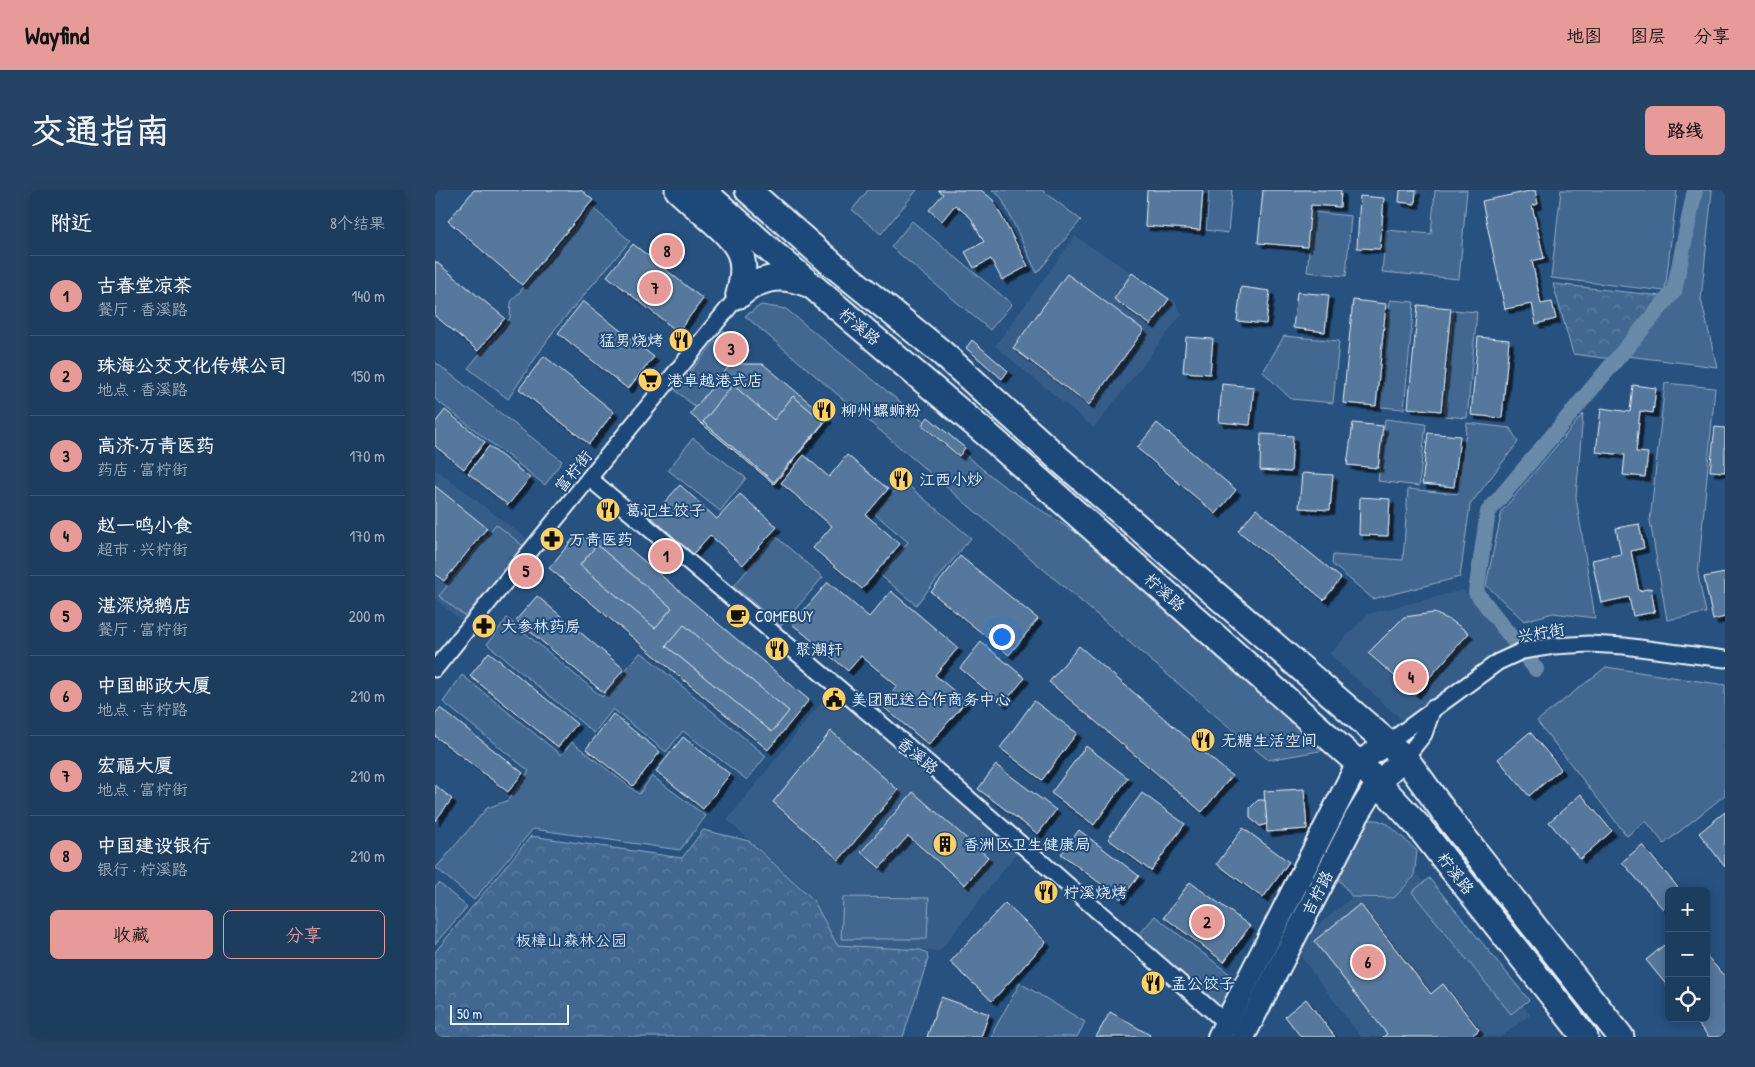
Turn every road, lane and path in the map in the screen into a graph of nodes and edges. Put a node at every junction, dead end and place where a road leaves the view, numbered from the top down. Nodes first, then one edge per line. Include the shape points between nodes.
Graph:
1 (678, 190) edge
2 (683, 190) edge
3 (701, 190) edge
4 (748, 190) edge
5 (757, 190) edge
6 (719, 215) junction
7 (731, 237) junction
8 (772, 252) junction
9 (831, 264) junction
10 (812, 286) junction
11 (739, 295) junction
12 (589, 478) junction
13 (1238, 613) junction
14 (1217, 638) junction
15 (1725, 659) edge
16 (435, 669) edge
17 (1433, 708) junction
18 (1397, 750) junction
19 (1358, 763) junction
20 (1378, 782) junction
21 (1534, 926) junction
22 (1513, 945) junction
23 (1235, 1034) edge
24 (1585, 1037) edge
25 (1621, 1037) edge

1 - 7 main road
2 - 6 main road
3 - 6 main road
3 - 8 main road, 柠溪路
4 - 9 main road, 柠溪路
5 - 9 main road
6 - 7 main road
6 - 8 main road
7 - 11 main road via 742,258
8 - 10 main road, 柠溪路
9 - 13 main road, 柠溪路 via 941,352
10 - 11 main road via 795,279 769,278 749,286
10 - 14 main road, 柠溪路 via 989,436
11 - 12 street, 富柠街
12 - 16 street, 富柠街
12 - 23 street, 香溪路 via 929,764
13 - 14 main road
13 - 18 main road, 柠溪路
14 - 19 main road, 柠溪路
15 - 17 street, 兴柠街 via 1598,644 1538,648 1498,662
17 - 18 street, 兴柠街
17 - 18 street via 1424,734
18 - 19 main road
18 - 20 main road, 吉柠路
18 - 21 main road, 柠溪路
19 - 20 main road, 柠溪路
19 - 23 main road
20 - 22 main road, 柠溪路 via 1419,827
20 - 23 main road, 吉柠路
21 - 22 main road
21 - 25 main road, 柠溪路
22 - 24 main road, 柠溪路

